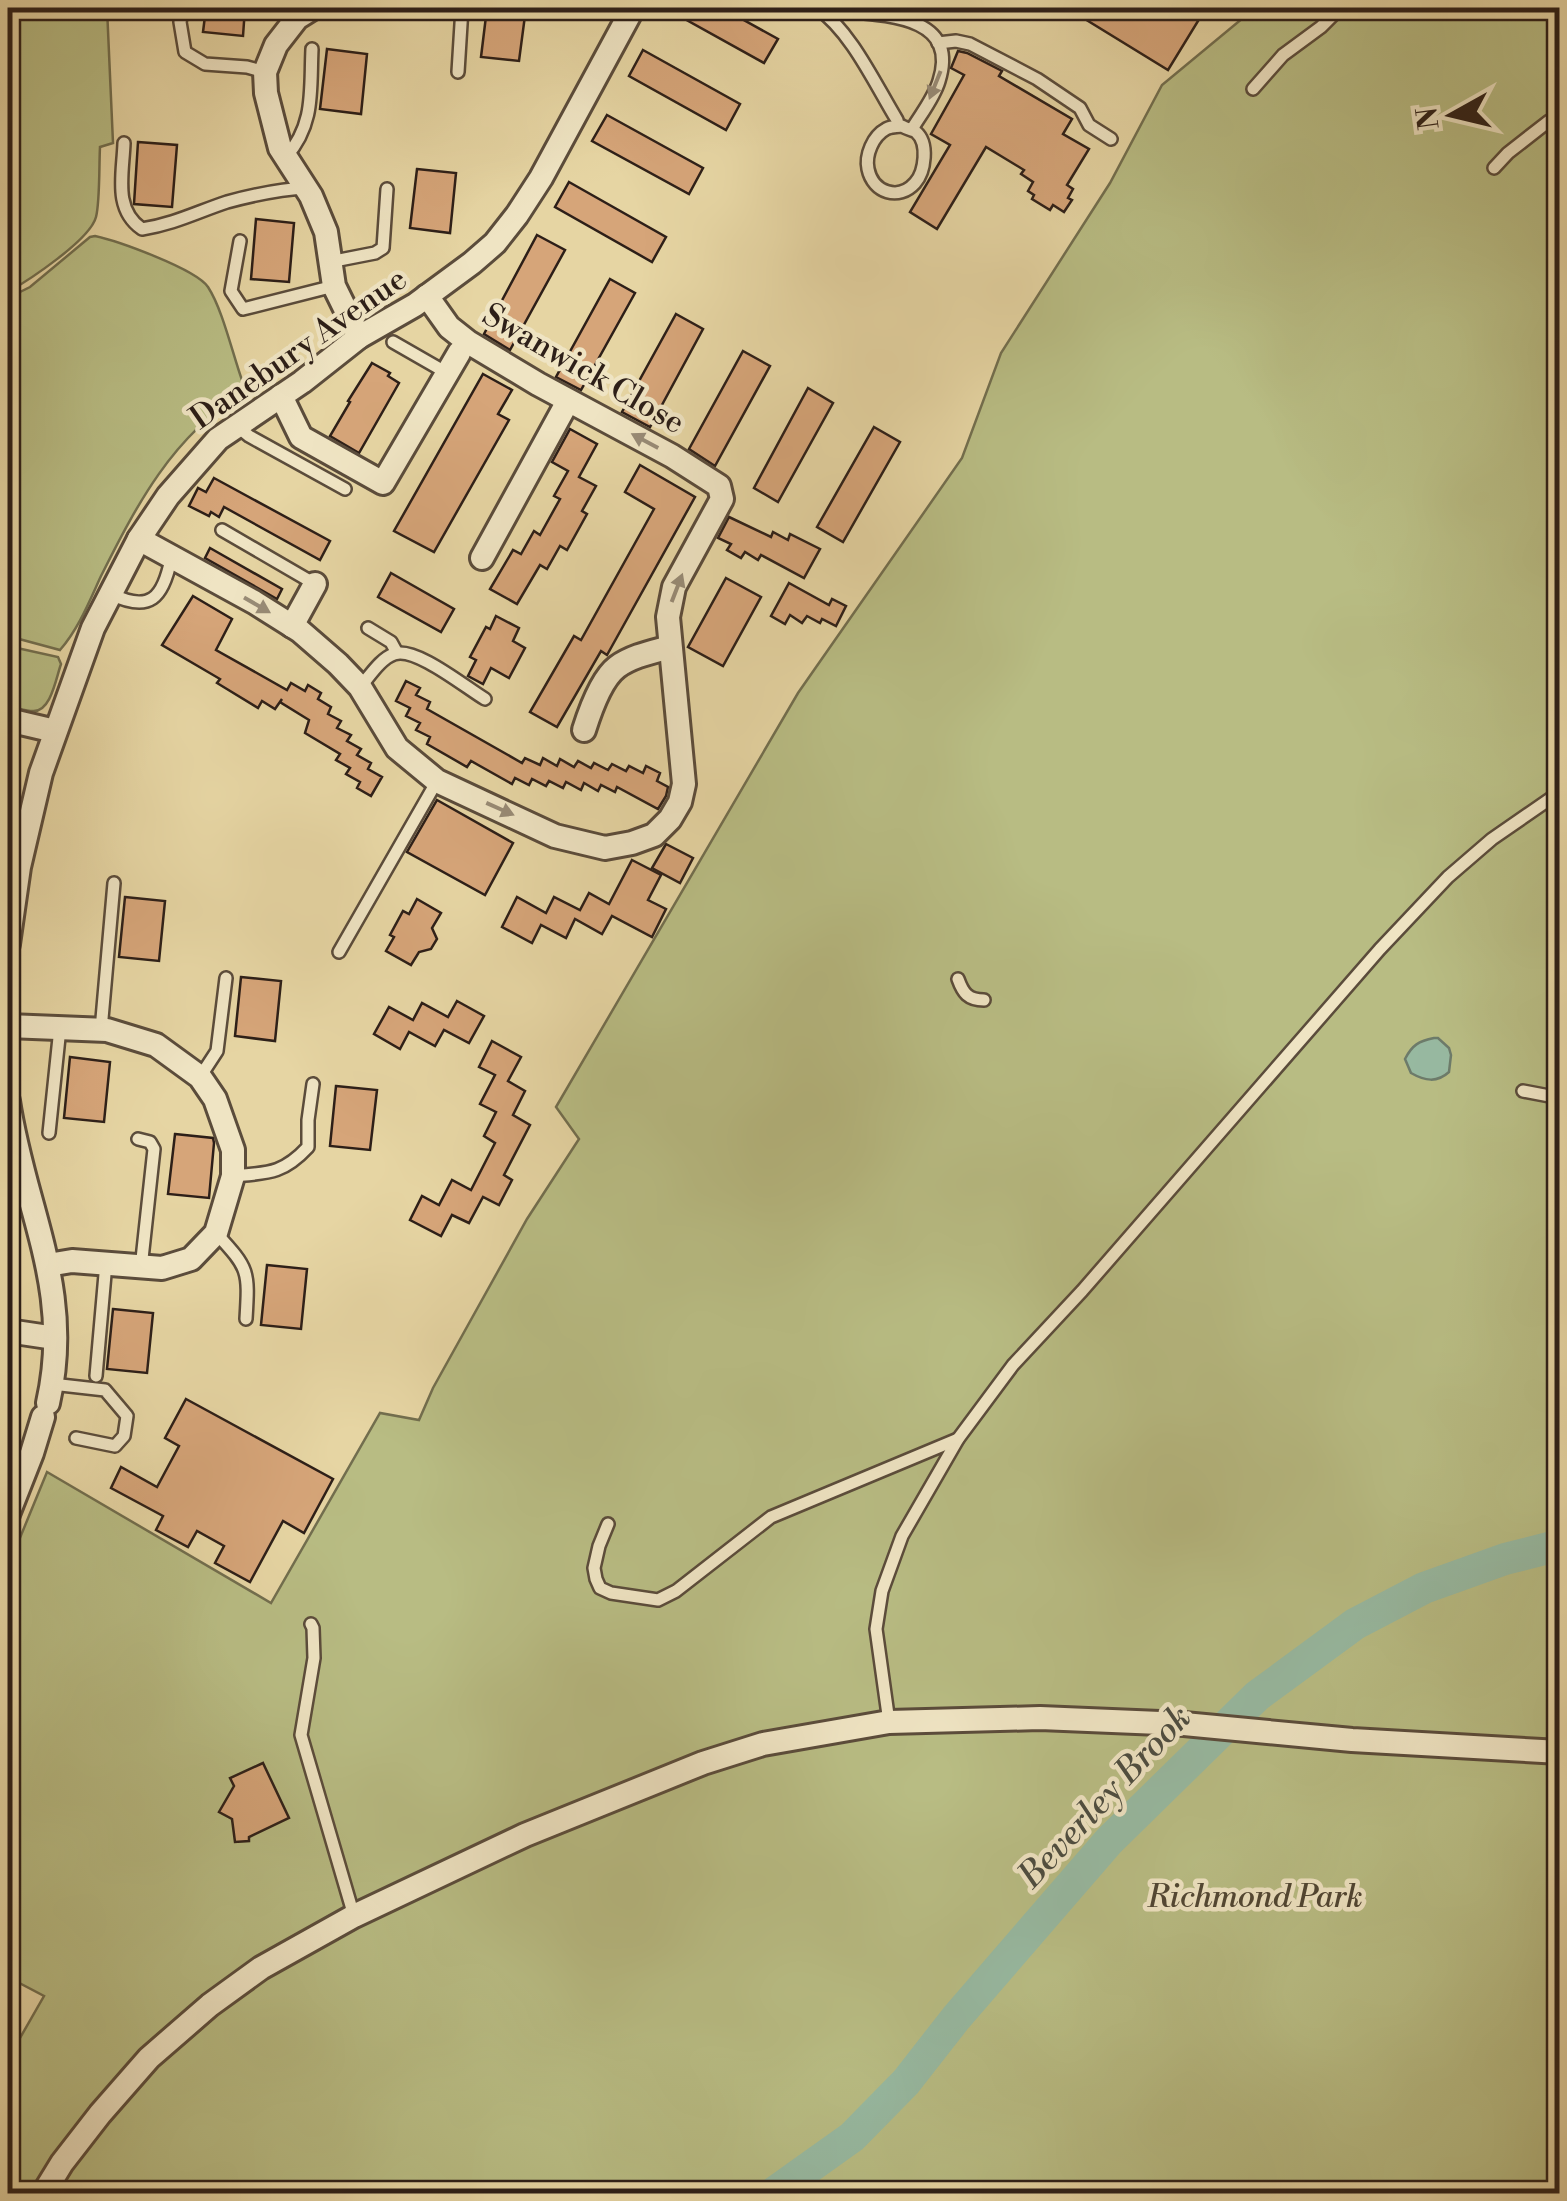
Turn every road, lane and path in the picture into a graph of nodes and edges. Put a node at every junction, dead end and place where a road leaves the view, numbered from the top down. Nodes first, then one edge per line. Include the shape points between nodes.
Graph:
1 (183, 8) edge
2 (313, 8) edge
3 (462, 8) edge
4 (1340, 8) edge
5 (628, 9) edge
6 (822, 10) edge
7 (938, 42) junction
8 (312, 49) dead end
9 (265, 72) junction
10 (458, 72) dead end
11 (1252, 88) dead end
12 (1549, 121) dead end
13 (905, 128) junction
14 (1110, 139) dead end
15 (124, 143) dead end
16 (286, 158) junction
17 (1494, 168) dead end
18 (307, 188) junction
19 (388, 189) dead end
20 (240, 241) dead end
21 (328, 262) junction
22 (334, 286) junction
23 (428, 296) junction
24 (360, 337) junction
25 (393, 342) dead end
26 (453, 363) joint
27 (281, 396) junction
28 (568, 400) junction
29 (237, 426) junction
30 (346, 489) dead end
31 (222, 530) dead end
32 (139, 539) junction
33 (482, 558) dead end
34 (171, 559) junction
35 (315, 584) joint
36 (110, 593) junction
37 (292, 626) junction
38 (368, 628) dead end
39 (670, 647) junction
40 (396, 653) junction
41 (360, 687) junction
42 (485, 699) dead end
43 (8, 720) edge
44 (584, 730) dead end
45 (55, 732) junction
46 (437, 781) junction
47 (1560, 792) edge
48 (114, 883) dead end
49 (8, 944) edge
50 (338, 952) dead end
51 (226, 978) dead end
52 (958, 979) dead end
53 (984, 1000) dead end
54 (8, 1026) edge
55 (60, 1028) junction
56 (101, 1030) junction
57 (200, 1077) junction
58 (313, 1084) dead end
59 (1523, 1091) dead end
60 (1560, 1098) edge
61 (8, 1102) edge
62 (50, 1132) dead end
63 (138, 1139) dead end
64 (232, 1176) junction
65 (216, 1233) junction
66 (106, 1263) junction
67 (48, 1265) junction
68 (141, 1268) junction
69 (246, 1319) dead end
70 (8, 1331) edge
71 (56, 1338) junction
72 (96, 1376) dead end
73 (48, 1401) junction
74 (76, 1438) dead end
75 (958, 1440) junction
76 (8, 1514) edge
77 (608, 1524) dead end
78 (311, 1624) dead end
79 (888, 1722) junction
80 (1560, 1752) edge
81 (354, 1916) junction
82 (43, 2194) edge

1 - 9 lane via 185,52 205,64
2 - 9 street via 276,44
3 - 10 lane
4 - 11 lane
5 - 23 street, Danebury Avenue via 517,216 495,243
6 - 7 lane via 905,19 925,26
6 - 13 lane
7 -> 13 lane via 938,85
7 - 14 lane via 970,44 1037,79
8 - 16 lane via 309,114
9 - 16 street via 270,114
12 - 17 lane
13 - 13 lane via 916,131 925,157 918,180 888,192 877,188 866,162 888,128
15 - 18 lane via 121,196 130,220 142,229 227,202
16 - 18 street
18 - 21 street via 326,232
19 - 21 lane via 383,248
20 - 22 lane via 231,291 243,309
21 - 22 street
22 - 24 street
23 - 24 street, Danebury Avenue
23 - 28 street, Swanwick Close via 468,342
24 - 27 street, Danebury Avenue
25 - 26 lane
26 - 27 street via 383,483 300,436
27 - 29 street, Danebury Avenue
28 - 33 street
39 -> 28 street, Swanwick Close via 674,587 722,499 719,486
29 - 30 lane
29 - 32 street, Danebury Avenue via 194,464
31 - 35 lane
32 - 34 street
32 - 36 street, Danebury Avenue
34 - 36 lane via 152,601 140,604
34 -> 37 street
35 - 37 street
36 - 45 street, Danebury Avenue
37 - 41 street
38 - 40 lane
39 - 44 street via 614,668
46 -> 39 street via 555,836 605,848 654,835 670,819 684,784
40 - 41 lane
40 - 42 lane via 420,657
41 - 46 street via 397,748
43 - 45 street
45 - 49 street, Danebury Avenue via 30,810
46 - 50 lane
47 - 75 lane via 1492,838 1380,949 1013,1365
48 - 56 lane
51 - 57 lane via 217,1051
52 - 53 lane via 966,995
54 - 55 street
55 - 56 street
55 - 62 lane
56 - 57 street via 156,1045
57 - 64 street via 224,1120
58 - 64 lane via 308,1147 284,1168
59 - 60 lane
61 - 67 street
63 - 68 lane via 154,1149
64 - 65 street
65 - 68 street via 191,1260
65 - 69 lane via 247,1275
66 - 67 street
66 - 68 street
66 - 72 lane
67 - 71 street
70 - 71 street
71 - 73 street
73 - 74 lane via 105,1390 127,1416 116,1446
73 - 76 street
75 - 77 lane via 771,1517 658,1600 600,1588 594,1568
75 - 79 lane via 902,1536 882,1590 876,1630
78 - 81 lane via 314,1658 301,1735
79 - 80 street via 1040,1718 1184,1724
79 - 81 street via 763,1744 703,1763 525,1835
81 - 82 street via 261,1968 149,2058

